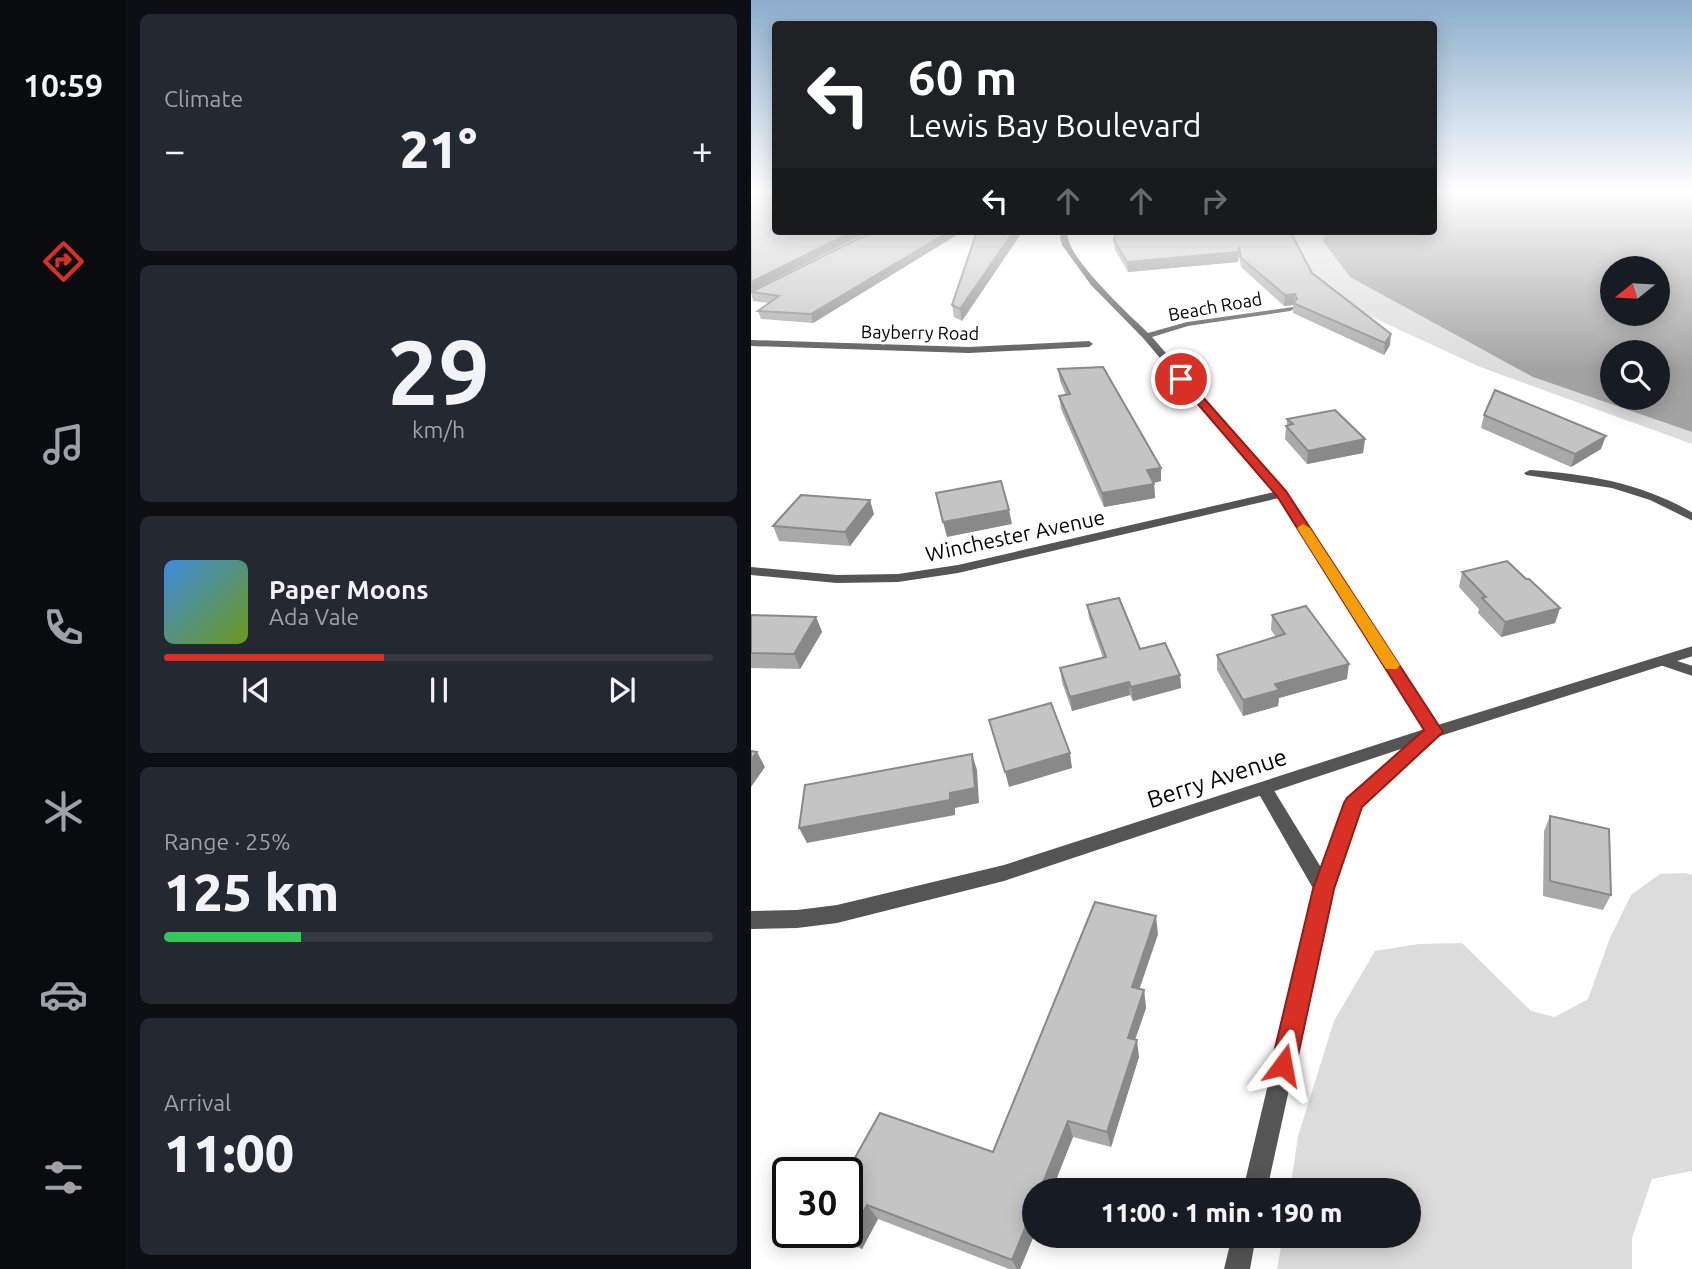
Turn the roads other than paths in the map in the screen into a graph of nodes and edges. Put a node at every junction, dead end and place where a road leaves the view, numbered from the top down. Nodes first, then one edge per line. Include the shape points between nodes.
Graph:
1 (1070, 251) edge
2 (1291, 309) edge
3 (1146, 336) junction
4 (751, 343) edge
5 (1089, 344) dead end
6 (1530, 472) dead end
7 (1282, 494) junction
8 (1692, 517) edge
9 (751, 571) edge
10 (1692, 651) edge
11 (1662, 661) junction
12 (1692, 671) edge
13 (1434, 732) junction
14 (1264, 789) junction
15 (1323, 889) junction
16 (751, 920) edge
17 (1258, 1178) edge
18 (1241, 1248) edge
19 (1237, 1269) edge

1 - 3 street
2 - 3 street, Beach Road via 1187,324
3 - 7 street
4 - 5 street, Bayberry Road via 969,350
6 - 8 street via 1611,482 1661,499
7 - 9 street, Winchester Avenue via 958,569 898,578 837,579
7 - 13 street
10 - 11 street, Berry Avenue
11 - 12 street
11 - 13 street, Berry Avenue
13 - 14 street, Berry Avenue
13 - 15 street via 1354,803
14 - 15 street
14 - 16 street, Berry Avenue via 921,895 837,914
15 - 17 street
18 - 19 street

